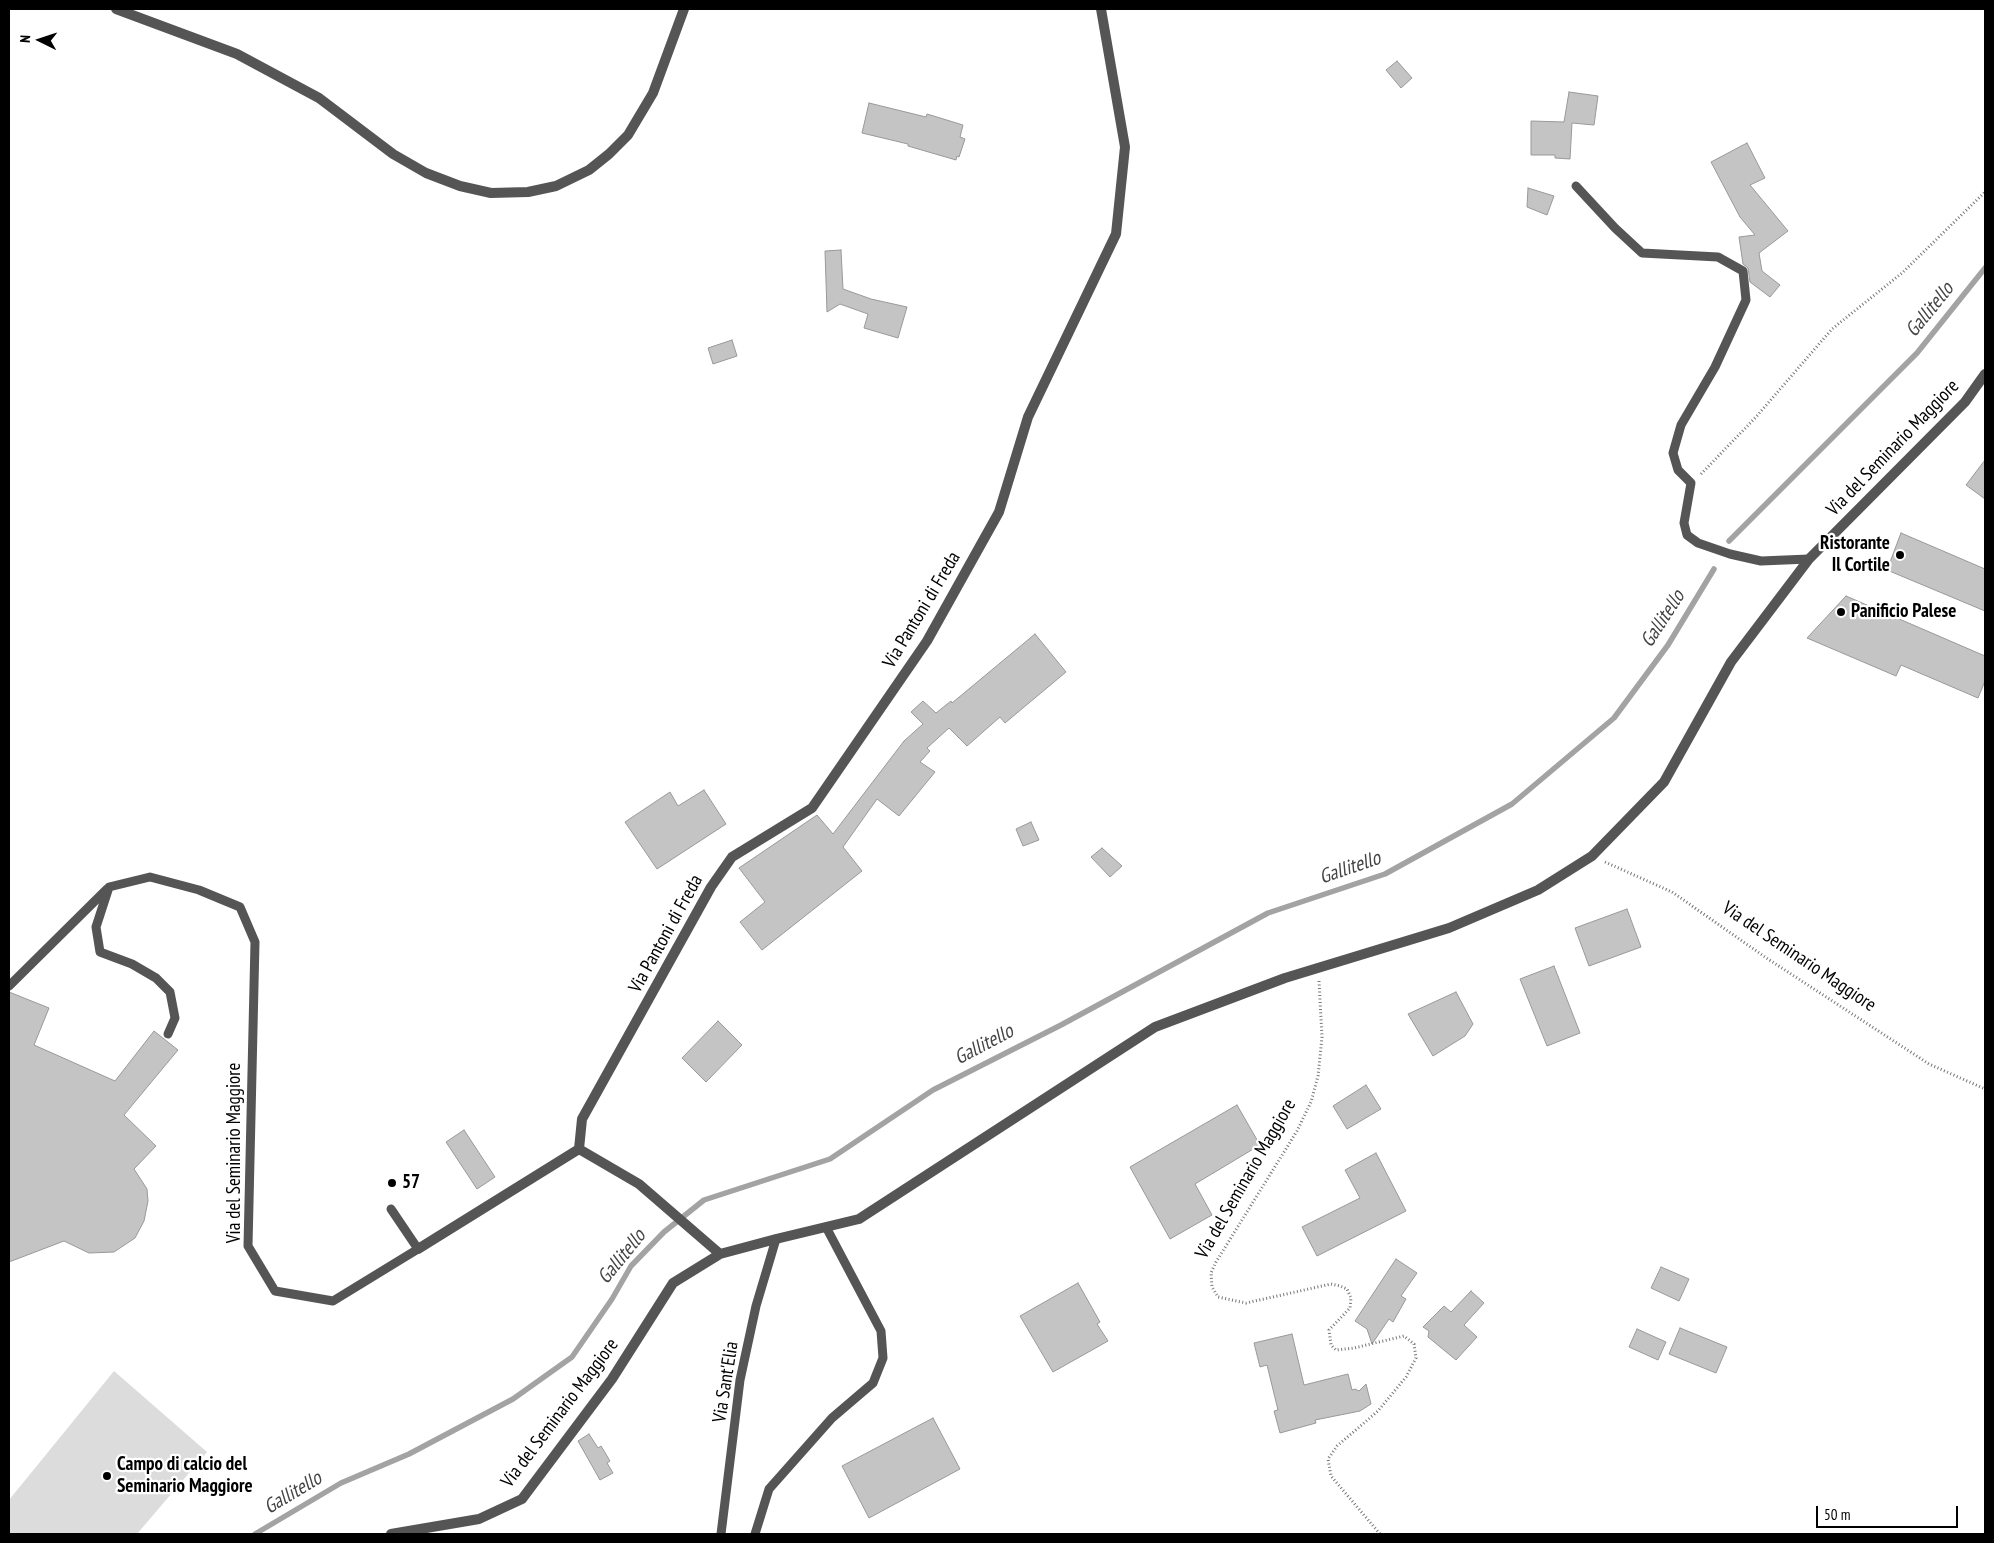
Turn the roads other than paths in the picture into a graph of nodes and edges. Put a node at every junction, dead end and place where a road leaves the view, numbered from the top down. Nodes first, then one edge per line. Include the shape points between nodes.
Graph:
1 (116, 9) edge
2 (684, 9) edge
3 (1101, 9) edge
4 (1576, 186) dead end
5 (1985, 374) edge
6 (1809, 558) junction
7 (109, 888) junction
8 (9, 986) edge
9 (168, 1034) dead end
10 (579, 1150) junction
11 (392, 1209) dead end
12 (826, 1227) junction
13 (776, 1238) junction
14 (418, 1249) junction
15 (720, 1254) junction
16 (391, 1534) edge
17 (721, 1534) edge
18 (755, 1534) edge

1 - 2 street via 237,54 319,98 393,154 426,173 491,193 528,192 556,186 589,170 628,135 653,93
3 - 10 street, Via Pantoni di Freda via 1125,147 1116,234 1028,417 999,512 927,641 812,808 732,857 711,887 582,1119
4 - 6 lane via 1642,253 1718,257 1743,272 1746,300 1715,367 1681,425 1673,453 1678,470 1691,483 1684,523 1687,535 1698,543 1730,554 1762,561
5 - 6 street, Via del Seminario Maggiore via 1965,402
6 - 12 street, Via del Seminario Maggiore via 1730,662 1664,782 1592,856 1538,890 1449,928 1285,978 1155,1028 859,1219
7 - 8 lane
7 - 9 lane via 96,927 100,952 132,964 156,978 170,992 175,1018
7 - 14 lane, Via del Seminario Maggiore via 150,876 200,890 240,907 255,942 248,1246 275,1292 334,1301
10 - 14 street, Via del Seminario Maggiore
10 - 15 street via 639,1184
11 - 14 lane
12 - 13 street, Via del Seminario Maggiore
12 - 18 lane via 882,1331 883,1358 873,1383 832,1418 769,1490
13 - 15 street, Via del Seminario Maggiore
13 - 17 lane, Via Sant'Elia via 756,1306 740,1380
15 - 16 street, Via del Seminario Maggiore via 673,1283 612,1379 522,1499 479,1519

